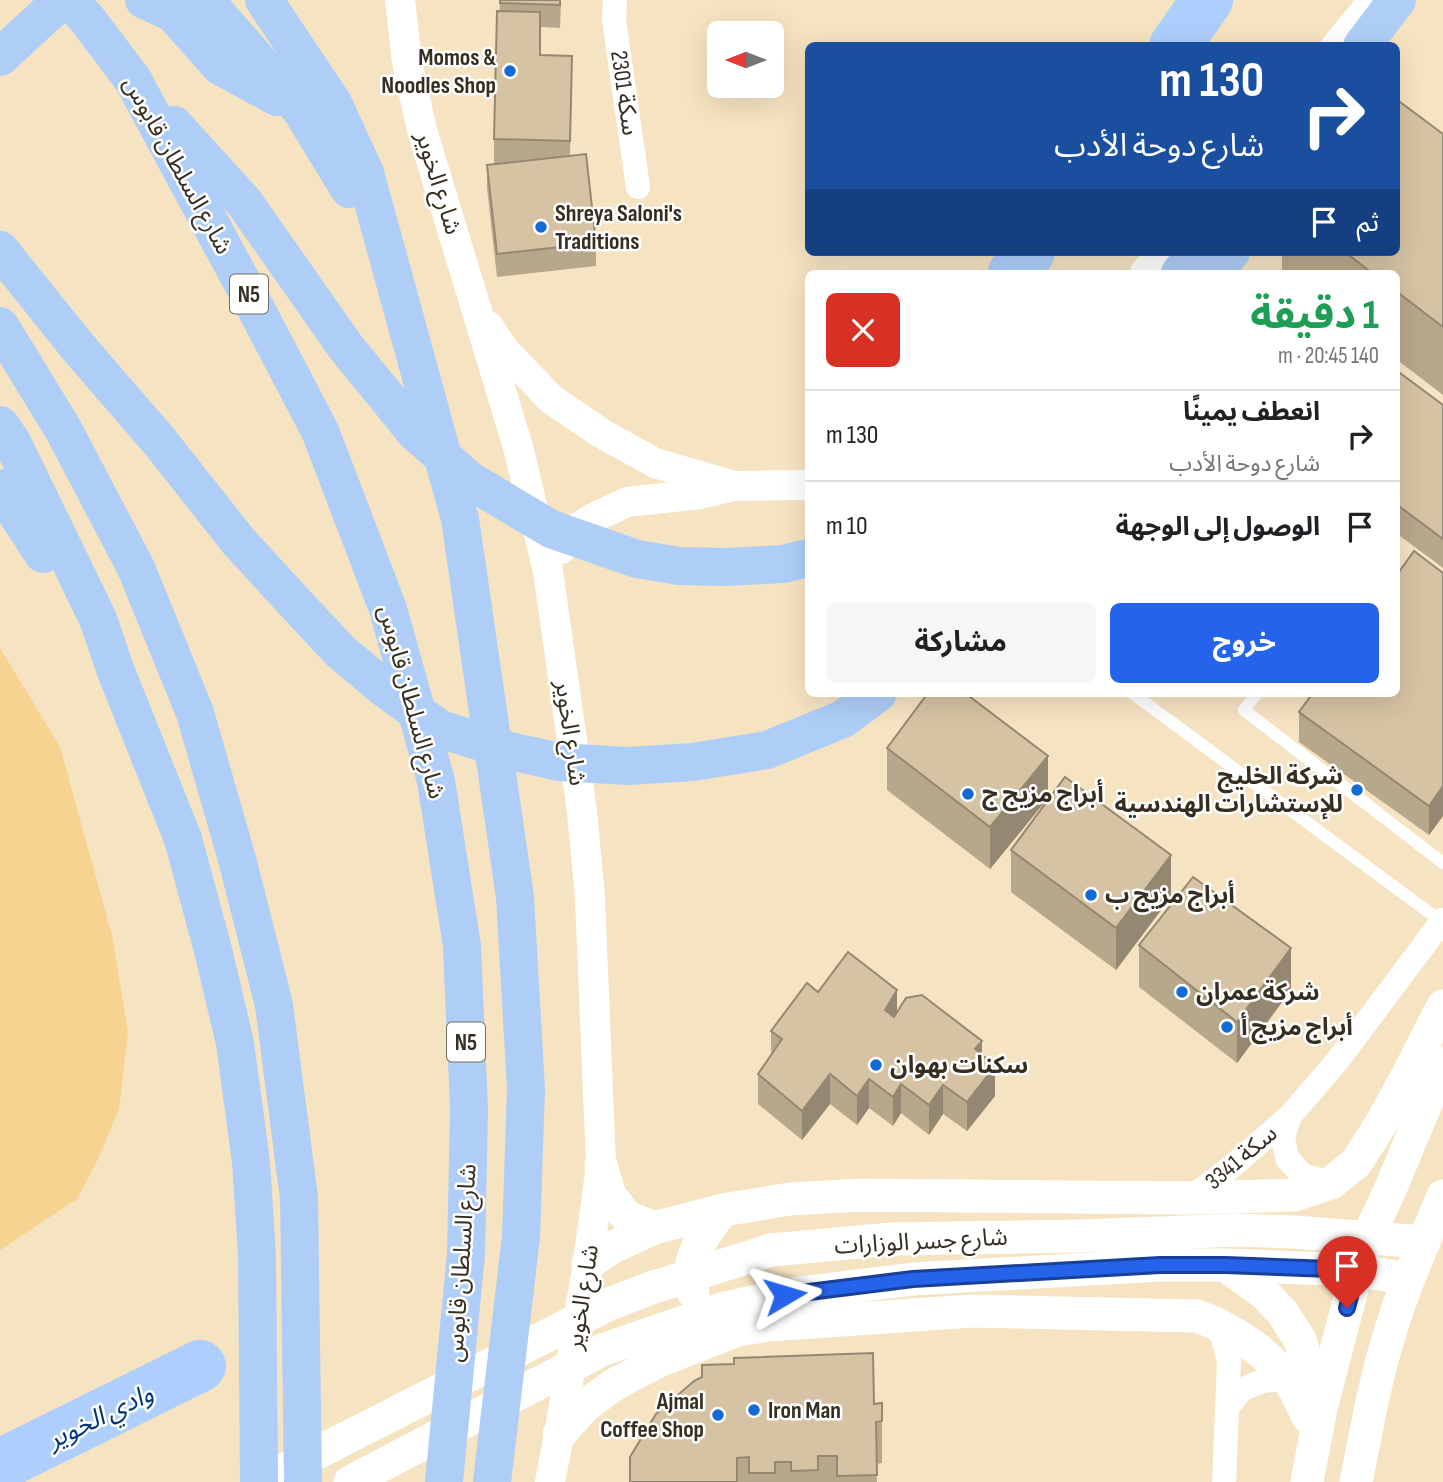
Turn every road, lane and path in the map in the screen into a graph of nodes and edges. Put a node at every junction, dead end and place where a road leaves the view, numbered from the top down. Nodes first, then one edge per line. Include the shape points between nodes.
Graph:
1 (71, 0) edge
2 (144, 0) edge
3 (205, 0) edge
4 (264, 0) edge
5 (400, 0) edge
6 (615, 0) edge
7 (1374, 0) edge
8 (1397, 0) edge
9 (1410, 0) edge
10 (1339, 42) edge
11 (1365, 42) edge
12 (1384, 42) edge
13 (0, 57) edge
14 (133, 80) junction
15 (301, 110) junction
16 (638, 187) dead end
17 (385, 247) junction
18 (0, 250) edge
19 (1160, 256) edge
20 (1194, 256) edge
21 (1148, 270) edge
22 (1182, 270) edge
23 (476, 307) junction
24 (0, 326) edge
25 (0, 425) edge
26 (805, 485) edge
27 (734, 486) junction
28 (0, 488) edge
29 (805, 559) edge
30 (548, 571) junction
31 (116, 670) junction
32 (873, 697) edge
33 (1141, 697) edge
34 (1254, 697) edge
35 (1443, 863) edge
36 (1442, 921) edge
37 (1443, 1006) edge
38 (1443, 1063) edge
39 (1290, 1116) junction
40 (601, 1165) junction
41 (1331, 1183) junction
42 (1443, 1196) edge
43 (1191, 1198) junction
44 (723, 1210) junction
45 (654, 1228) junction
46 (1368, 1237) junction
47 (1424, 1242) junction
48 (588, 1263) junction
49 (1225, 1265) junction
50 (1357, 1270) junction
51 (1408, 1279) junction
52 (729, 1320) junction
53 (1219, 1324) junction
54 (1286, 1380) junction
55 (1227, 1408) junction
56 (1308, 1417) junction
57 (559, 1435) junction
58 (260, 1482) edge
59 (303, 1482) edge
60 (350, 1482) edge
61 (444, 1482) edge
62 (492, 1482) edge
63 (550, 1482) edge
64 (1224, 1482) edge
65 (1307, 1482) edge
66 (1356, 1482) edge

1 - 13 highway via 52,9
1 - 14 highway, شارع السلطان قابوس / N5
2 - 15 highway via 173,13 220,66
3 - 15 highway
4 - 17 highway via 332,103 365,173
5 - 23 street, شارع الخوير via 422,130
6 - 16 street, سكة 2301
7 - 10 street
8 - 11 highway
9 - 12 highway
14 - 29 highway via 244,202 345,346 415,432 469,480 551,529 636,559 726,567
14 - 61 highway, شارع السلطان قابوس / N5 via 320,431 388,609 436,781 462,946 469,1109 466,1254
15 - 17 highway
17 - 62 highway via 460,519 514,897 526,1089 521,1237
18 - 32 highway via 288,596 340,651 440,729 559,762 628,766 693,762 767,751 843,719
19 - 21 street
20 - 22 highway
23 - 27 street via 505,351 551,400 655,463
23 - 30 street, شارع الخوير via 518,447
24 - 59 highway via 63,429 136,568 195,713 237,859 274,1005 299,1198
25 - 31 highway via 98,619
26 - 27 street
27 - 30 street via 616,507 572,531
28 - 31 highway
30 - 40 street, شارع الخوير via 590,897
31 - 58 highway via 183,839 236,1043 257,1255
33 - 36 lane
34 - 35 lane via 1244,710
36 - 39 street, سكة 3341
37 - 41 main road via 1356,1163
38 - 46 main road
39 - 41 street, سكة 3341 via 1283,1137 1287,1158 1302,1175
39 - 43 street, سكة 3341
40 - 45 main road via 610,1196 627,1217
40 - 48 street, شارع الخوير
41 - 43 main road via 1294,1195
42 - 47 main road
43 - 44 main road via 861,1195 790,1199
44 - 45 main road
44 - 52 main road via 694,1252 691,1285 708,1326 719,1329
45 - 48 main road
46 - 47 main road, شارع جسر الوزارات
46 - 50 main road
46 - 58 main road, شارع جسر الوزارات via 1238,1230 892,1239 771,1250 607,1305
47 - 51 main road
48 - 57 street, شارع الخوير
49 - 50 main road, شارع جسر الوزارات
49 - 52 main road, شارع جسر الوزارات via 913,1279 785,1295
49 - 56 main road via 1264,1293 1300,1340 1307,1363
50 - 51 main road, شارع جسر الوزارات
50 - 65 main road
51 - 66 main road via 1377,1379
52 - 53 main road via 768,1325 972,1311 1197,1316
52 - 57 main road via 615,1384 585,1406
52 - 60 main road, شارع جسر الوزارات via 602,1350
53 - 54 main road via 1259,1350
53 - 55 street via 1229,1361
54 - 55 street via 1262,1381 1241,1390
54 - 56 main road
55 - 64 street
56 - 65 main road
57 - 63 street, شارع الخوير

